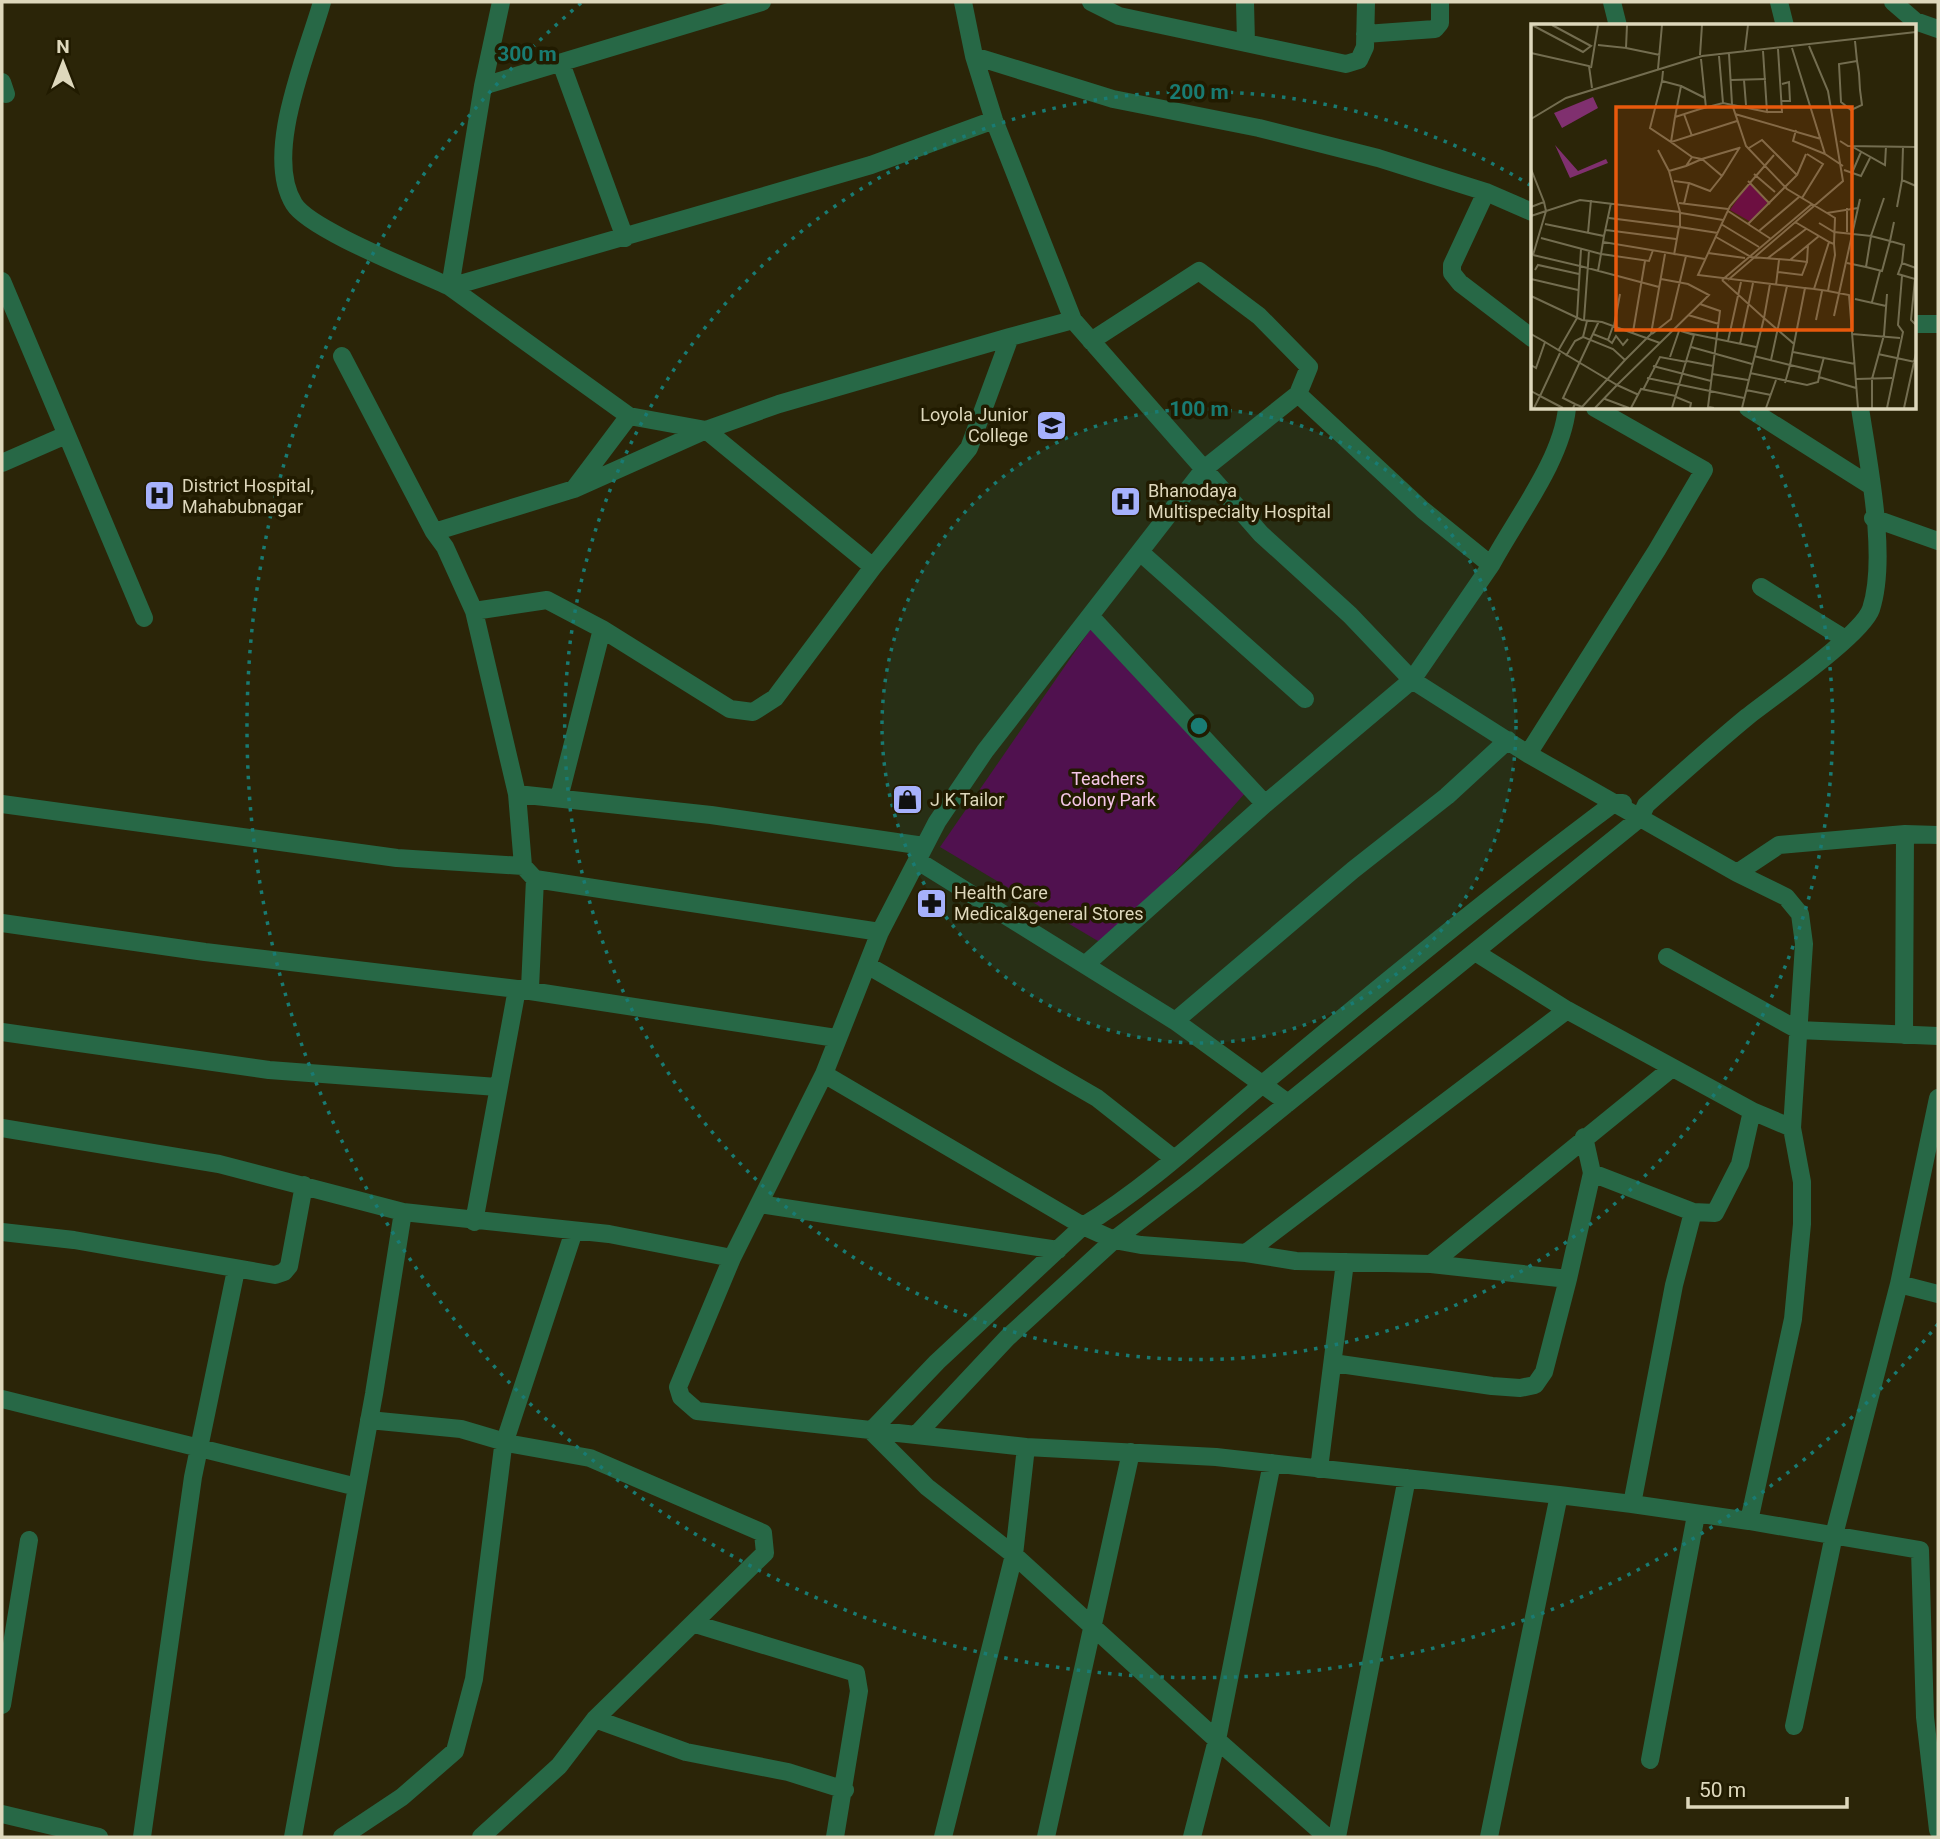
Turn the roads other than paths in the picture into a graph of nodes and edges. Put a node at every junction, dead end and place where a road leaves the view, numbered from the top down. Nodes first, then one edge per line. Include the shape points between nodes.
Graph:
1 (322, 2) edge
2 (501, 2) edge
3 (762, 2) edge
4 (963, 2) edge
5 (1091, 2) edge
6 (1245, 2) edge
7 (1366, 2) edge
8 (1440, 2) edge
9 (1612, 2) edge
10 (1779, 2) edge
11 (1893, 2) edge
12 (742, 5) edge
13 (1618, 24) edge
14 (1784, 24) edge
15 (1938, 29) edge
16 (1365, 34) junction
17 (1245, 43) junction
18 (974, 55) junction
19 (561, 62) junction
20 (483, 86) junction
21 (994, 120) junction
22 (1486, 192) junction
23 (1531, 212) edge
24 (625, 238) junction
25 (2, 281) edge
26 (450, 287) junction
27 (1073, 320) junction
28 (1010, 337) junction
29 (1531, 337) edge
30 (1091, 341) junction
31 (342, 356) dead end
32 (1298, 394) junction
33 (1567, 410) edge
34 (1599, 410) edge
35 (1751, 410) edge
36 (1860, 410) edge
37 (629, 416) junction
38 (706, 430) junction
39 (66, 435) junction
40 (2, 463) edge
41 (1204, 469) junction
42 (1871, 486) junction
43 (575, 489) junction
44 (1873, 518) junction
45 (435, 532) junction
46 (1938, 541) edge
47 (1140, 552) junction
48 (1491, 565) junction
49 (873, 567) junction
50 (1761, 587) dead end
51 (474, 611) junction
52 (1090, 615) junction
53 (144, 618) dead end
54 (601, 629) junction
55 (1845, 639) junction
56 (1412, 680) junction
57 (1305, 699) dead end
58 (1508, 740) junction
59 (1528, 754) junction
60 (517, 794) junction
61 (559, 798) junction
62 (1614, 803) junction
63 (2, 804) edge
64 (1265, 804) junction
65 (1643, 811) junction
66 (1905, 834) junction
67 (1938, 835) edge
68 (921, 854) junction
69 (529, 873) junction
70 (1737, 873) junction
71 (2, 923) edge
72 (880, 932) junction
73 (1475, 952) junction
74 (1667, 957) dead end
75 (1086, 964) junction
76 (867, 965) junction
77 (517, 989) junction
78 (1567, 1010) junction
79 (1175, 1021) junction
80 (1798, 1030) junction
81 (2, 1032) edge
82 (1904, 1035) junction
83 (1938, 1036) edge
84 (836, 1038) junction
85 (1672, 1068) junction
86 (824, 1074) junction
87 (1261, 1085) junction
88 (497, 1087) junction
89 (1938, 1098) edge
90 (1289, 1102) junction
91 (1752, 1111) junction
92 (2, 1128) edge
93 (1791, 1128) junction
94 (1584, 1137) junction
95 (1173, 1158) junction
96 (1592, 1173) junction
97 (304, 1185) junction
98 (759, 1204) junction
99 (403, 1212) junction
100 (1693, 1212) junction
101 (474, 1222) junction
102 (1083, 1226) junction
103 (574, 1231) junction
104 (2, 1232) edge
105 (1114, 1240) junction
106 (1058, 1250) junction
107 (1246, 1253) junction
108 (732, 1258) junction
109 (1345, 1262) junction
110 (1431, 1264) junction
111 (236, 1270) junction
112 (1568, 1279) junction
113 (1899, 1284) junction
114 (1938, 1294) edge
115 (969, 1333) junction
116 (1007, 1338) junction
117 (1333, 1363) junction
118 (2, 1399) edge
119 (369, 1420) junction
120 (871, 1431) junction
121 (916, 1435) junction
122 (505, 1441) junction
123 (1026, 1447) junction
124 (200, 1448) junction
125 (1131, 1452) junction
126 (1272, 1463) junction
127 (1319, 1468) junction
128 (1408, 1478) junction
129 (357, 1487) junction
130 (1559, 1495) junction
131 (1632, 1504) junction
132 (1696, 1515) junction
133 (1749, 1521) junction
134 (1834, 1535) junction
135 (29, 1540) dead end
136 (1014, 1555) junction
137 (695, 1624) junction
138 (1094, 1625) junction
139 (2, 1705) edge
140 (595, 1719) junction
141 (1794, 1726) dead end
142 (1217, 1740) junction
143 (1650, 1760) dead end
144 (845, 1790) junction
145 (2, 1814) edge
146 (1938, 1830) edge
147 (489, 1836) edge
148 (99, 1837) edge
149 (142, 1837) edge
150 (293, 1837) edge
151 (342, 1837) edge
152 (835, 1837) edge
153 (943, 1837) edge
154 (1046, 1837) edge
155 (1192, 1837) edge
156 (1327, 1837) edge
157 (1337, 1837) edge
158 (1489, 1837) edge

1 - 26 street via 286,126 282,174 295,206 316,223
2 - 20 street
3 - 12 street
4 - 18 street
5 - 17 street via 1119,16
6 - 17 street
7 - 16 street
8 - 16 street via 1440,23 1435,29
9 - 13 street
10 - 14 street
11 - 15 street via 1915,21
12 - 19 street
16 - 17 street via 1359,60 1346,64
18 - 21 street
18 - 22 street via 1113,99 1259,128
19 - 20 street
19 - 24 street
20 - 26 street
21 - 24 street via 871,165
21 - 27 street
22 - 23 street
22 - 29 street via 1452,273
24 - 26 street
25 - 39 street
26 - 37 street
27 - 28 street
27 - 30 street
28 - 38 street via 779,404
28 - 49 street via 969,448
30 - 32 street via 1199,271 1259,316 1309,368
30 - 41 street
31 - 45 street
32 - 41 street
32 - 48 street via 1423,510
33 - 48 street via 1555,453
34 - 59 street via 1704,470
35 - 42 street
36 - 42 street
37 - 38 street
37 - 43 street
38 - 43 street
38 - 49 street
39 - 40 street
39 - 53 street
41 - 47 street
41 - 56 street via 1261,534 1350,615
42 - 44 street
43 - 45 street
44 - 46 street
44 - 55 street via 1877,575 1870,612
45 - 51 street
47 - 52 street
47 - 57 street
48 - 56 street
49 - 54 street via 775,698 753,712 730,709
50 - 55 street
51 - 54 street via 547,600
51 - 60 street
52 - 64 street
52 - 68 street via 985,751
54 - 61 street
55 - 65 street via 1745,719
56 - 58 street
56 - 64 street
58 - 59 street
58 - 79 street
59 - 62 street
60 - 61 street
60 - 69 street
61 - 68 street via 711,815
62 - 65 street
62 - 87 street via 1451,927
63 - 69 street
64 - 75 street
65 - 70 street
65 - 73 street
66 - 67 street
66 - 70 street via 1779,845
66 - 82 street
68 - 72 street
68 - 75 street
69 - 72 street
69 - 77 street via 530,988
70 - 80 street via 1786,897 1800,914 1804,944
71 - 77 street
72 - 76 street
73 - 78 street
73 - 90 street
74 - 80 street
75 - 79 street
76 - 84 street
76 - 95 street via 1097,1098
77 - 84 street
77 - 88 street
78 - 85 street
78 - 107 street
79 - 87 street
80 - 82 street
80 - 93 street
81 - 88 street via 268,1070
82 - 83 street
84 - 86 street
85 - 91 street
85 - 94 street
86 - 98 street
86 - 102 street
87 - 90 street
87 - 95 street
88 - 101 street
89 - 113 street
90 - 105 street
91 - 93 street
91 - 100 street via 1740,1164 1715,1213
92 - 97 street via 219,1164
93 - 133 street via 1802,1182 1793,1319
94 - 96 street
94 - 110 street
95 - 102 street
96 - 100 street
96 - 112 street
97 - 99 street
97 - 111 street via 289,1266 275,1275
98 - 106 street
98 - 108 street
99 - 101 street
99 - 119 street
100 - 131 street
101 - 103 street
102 - 105 street
102 - 106 street
103 - 108 street
103 - 122 street
104 - 111 street via 74,1240
105 - 107 street
105 - 116 street
106 - 115 street
107 - 109 street
108 - 120 street via 678,1387 681,1397 696,1411
109 - 110 street
109 - 117 street
110 - 112 street
111 - 124 street
112 - 117 street via 1544,1372 1535,1385 1492,1386
113 - 114 street
113 - 134 street
115 - 116 street
115 - 120 street
116 - 121 street
117 - 127 street
118 - 124 street
119 - 122 street via 461,1429
119 - 129 street
120 - 121 street
120 - 136 street via 927,1488
121 - 123 street
122 - 137 street via 590,1458 764,1533 765,1553
122 - 151 street via 474,1679 455,1751 402,1797
123 - 125 street
123 - 136 street
124 - 129 street
124 - 149 street
125 - 126 street
125 - 138 street
126 - 127 street
126 - 142 street
127 - 128 street
128 - 130 street
128 - 157 street
129 - 150 street
130 - 131 street
130 - 158 street
131 - 132 street
132 - 133 street
132 - 143 street
133 - 134 street
134 - 141 street
134 - 146 street via 1920,1550 1925,1717
135 - 139 street
136 - 138 street
136 - 153 street
137 - 140 street
137 - 144 street via 856,1673 859,1691
138 - 142 street
138 - 154 street
140 - 144 street via 686,1752 788,1772
140 - 147 street via 559,1766
142 - 155 street
142 - 156 street
144 - 152 street
145 - 148 street

